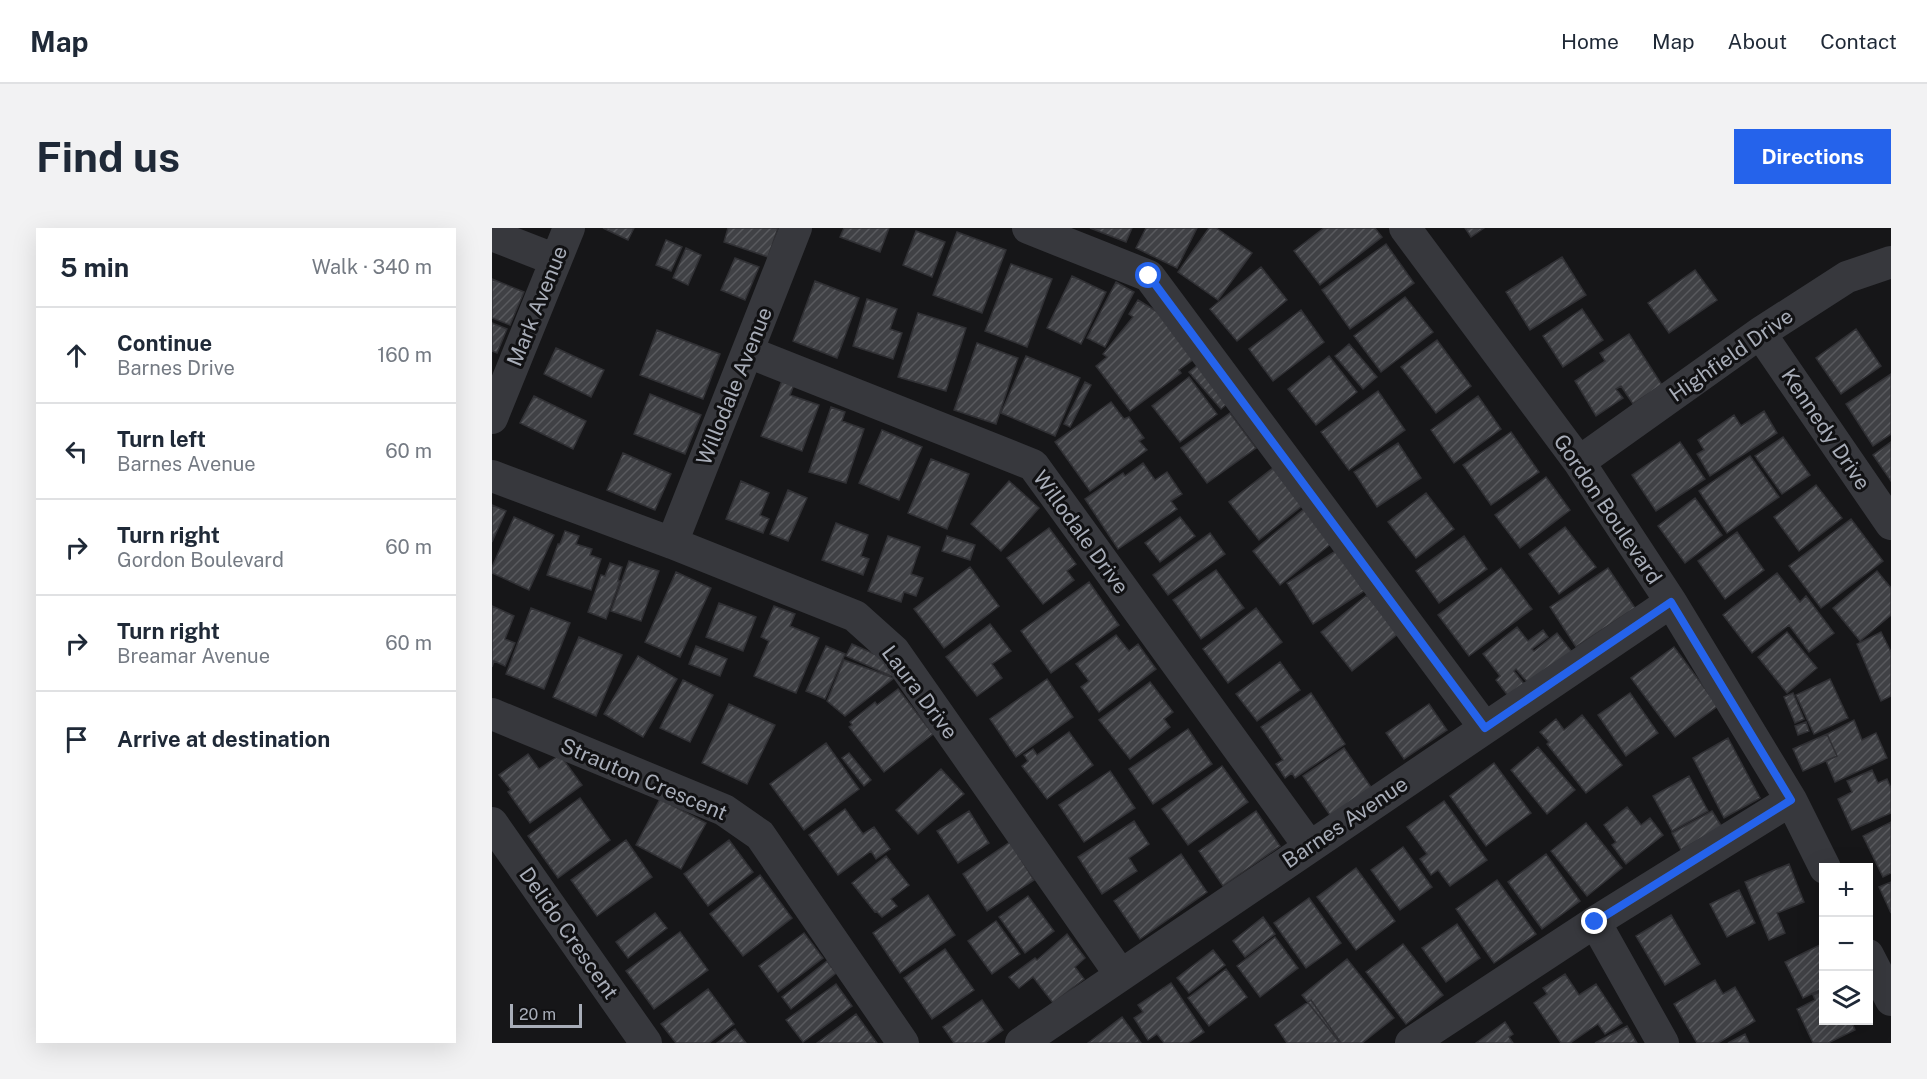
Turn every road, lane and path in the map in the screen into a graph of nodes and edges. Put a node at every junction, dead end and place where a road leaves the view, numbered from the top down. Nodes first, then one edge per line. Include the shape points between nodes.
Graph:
1 (569, 228) edge
2 (796, 228) edge
3 (1028, 228) edge
4 (1405, 228) edge
5 (492, 235) edge
6 (556, 260) junction
7 (1891, 262) edge
8 (1760, 333) junction
9 (748, 352) junction
10 (492, 418) edge
11 (1579, 462) junction
12 (492, 476) edge
13 (1891, 524) edge
14 (672, 543) junction
15 (1671, 602) junction
16 (492, 714) edge
17 (1485, 728) junction
18 (1791, 800) junction
19 (492, 823) edge
20 (1309, 846) junction
21 (1823, 863) edge
22 (1595, 922) junction
23 (1873, 963) edge
24 (1120, 974) junction
25 (1891, 1000) edge
26 (646, 1043) edge
27 (903, 1043) edge
28 (1021, 1043) edge
29 (1411, 1043) edge
30 (1663, 1043) edge

1 - 6 street, Mark Avenue
2 - 9 street, Willodale Avenue
3 - 17 street via 1149,276
4 - 11 street, Gordon Boulevard
5 - 6 street
6 - 10 street, Mark Avenue
7 - 8 street, Highfield Drive via 1847,277
8 - 11 street, Highfield Drive
8 - 13 street, Kennedy Drive
9 - 14 street, Willodale Avenue
9 - 20 street, Willodale Drive via 1033,465
11 - 15 street, Gordon Boulevard
12 - 14 street, Laura Drive
14 - 24 street, Laura Drive via 855,616 894,651
15 - 17 street, Barnes Avenue
15 - 18 street, Gordon Boulevard
16 - 27 street, Strauton Crescent via 724,810 760,835
17 - 20 street, Barnes Avenue
18 - 21 street, Gordon Boulevard
18 - 22 street
19 - 26 street, Delido Crescent
20 - 24 street, Barnes Avenue
22 - 29 street
22 - 30 street
23 - 25 street
24 - 28 street, Barnes Avenue

